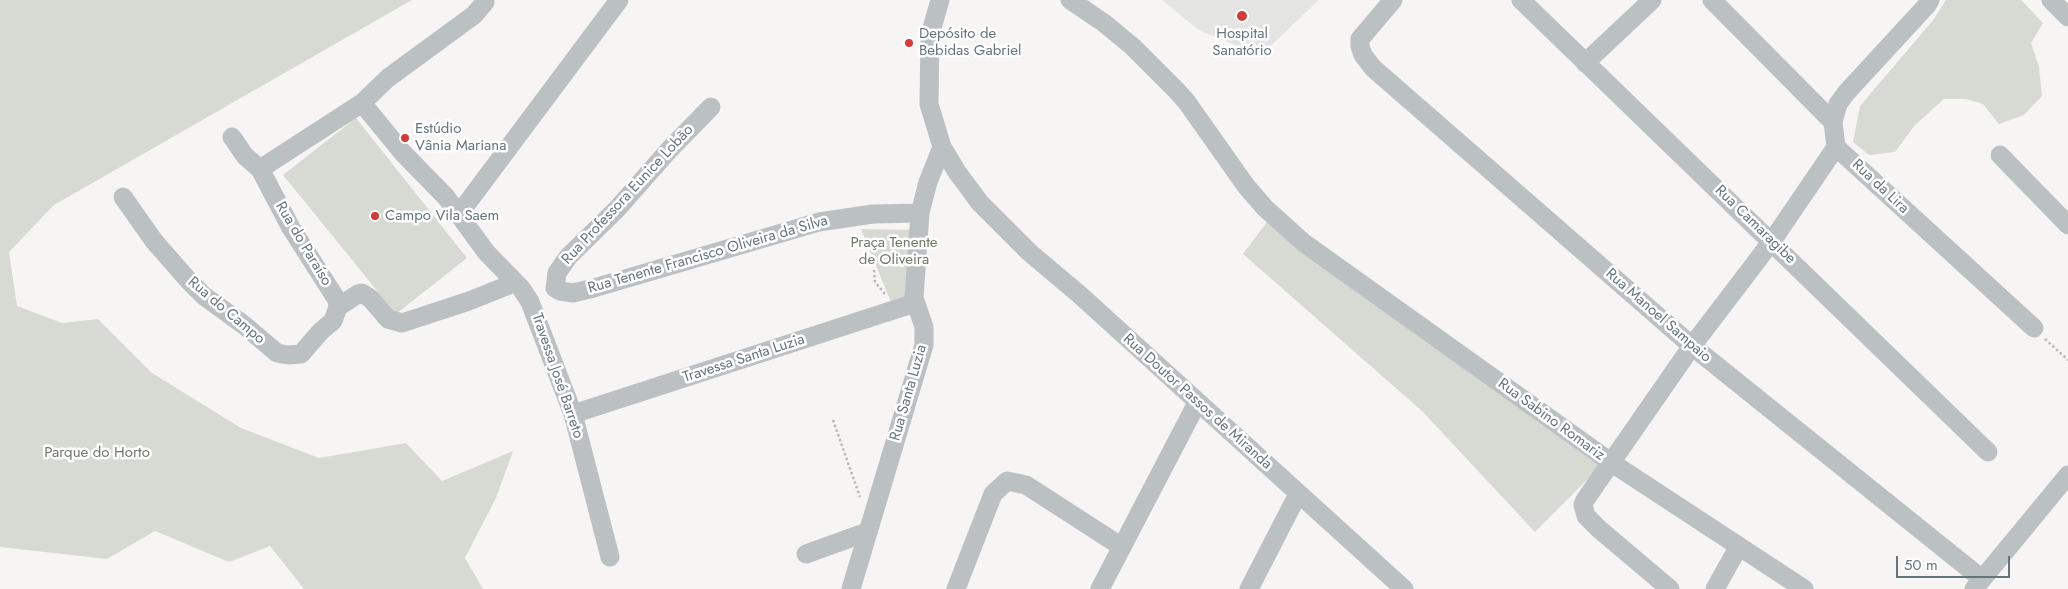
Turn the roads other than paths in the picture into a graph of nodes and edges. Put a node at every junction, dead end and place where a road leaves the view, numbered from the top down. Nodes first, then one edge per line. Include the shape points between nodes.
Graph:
1 (619, 0) edge
2 (940, 0) edge
3 (1070, 0) edge
4 (1393, 0) edge
5 (1521, 0) edge
6 (1652, 0) edge
7 (1712, 0) edge
8 (1930, 0) edge
9 (2051, 0) edge
10 (485, 2) dead end
11 (2068, 17) edge
12 (1585, 63) junction
13 (362, 102) junction
14 (711, 107) dead end
15 (1833, 122) junction
16 (232, 137) dead end
17 (942, 147) junction
18 (1836, 147) junction
19 (2000, 155) dead end
20 (260, 169) junction
21 (123, 196) dead end
22 (920, 213) junction
23 (459, 214) junction
24 (2068, 225) edge
25 (1772, 241) junction
26 (514, 283) junction
27 (555, 288) junction
28 (530, 302) junction
29 (910, 305) junction
30 (338, 307) junction
31 (2034, 328) road end
32 (1692, 346) junction
33 (1197, 403) junction
34 (573, 414) junction
35 (1988, 452) dead end
36 (1612, 463) junction
37 (2068, 475) edge
38 (1298, 494) junction
39 (868, 532) junction
40 (1739, 546) junction
41 (1122, 547) junction
42 (806, 554) dead end
43 (610, 558) dead end
44 (852, 584) edge
45 (1978, 584) edge
46 (956, 589) edge
47 (1100, 589) edge
48 (1249, 589) edge
49 (1404, 589) edge
50 (1670, 589) edge
51 (1715, 589) edge
52 (1804, 589) edge

1 - 23 street
2 - 17 street, Rua Doutor Passos de Miranda via 930,35 929,104
3 - 36 street, Rua Sabino Romariz via 1118,35 1175,89 1264,208 1304,243
4 - 32 street, Rua Manoel Sampaio via 1360,39 1363,55 1373,68
5 - 12 street, Rua Camaragibe
6 - 12 street
7 - 15 street
8 - 15 street via 1846,93 1838,104
9 - 11 street
10 - 13 street via 469,19 388,78
12 - 25 street, Rua Camaragibe
13 - 20 street
13 - 23 street, Travessa José Barreto
14 - 27 street, Rua Professora Eunice Lobão via 568,257 557,274
15 - 18 street
16 - 20 street, Rua do Paraíso via 245,156
17 - 22 street, Rua Santa Luzia
17 - 33 street, Rua Doutor Passos de Miranda via 967,186 990,213
18 - 25 street
18 - 31 street, Rua da Lira
19 - 24 street
20 - 30 street, Rua do Paraíso via 291,228 332,291
21 - 30 street, Rua do Campo via 154,241 189,281 277,353 301,354 333,321
22 - 27 street, Rua Tenente Francisco Oliveira da Silva via 873,214 819,222 594,288 573,293
22 - 29 street, Rua Santa Luzia
23 - 26 street, Travessa José Barreto via 486,252
25 - 32 street
25 - 35 street, Rua Camaragibe
26 - 28 street, Travessa José Barreto
26 - 30 street via 402,323 388,319 362,293
27 - 28 street
28 - 34 street, Travessa José Barreto
29 - 34 street, Travessa Santa Luzia
29 - 39 street, Rua Santa Luzia via 924,327 924,345
32 - 36 street
32 - 45 street, Rua Manoel Sampaio
33 - 38 street, Rua Doutor Passos de Miranda
33 - 41 street
34 - 43 street, Travessa José Barreto
36 - 40 street, Rua Sabino Romariz
36 - 50 street via 1588,494 1583,505 1586,516
37 - 45 street
38 - 48 street
38 - 49 street, Rua Doutor Passos de Miranda
39 - 42 street
39 - 44 street, Rua Santa Luzia
40 - 51 street
40 - 52 street, Rua Sabino Romariz
41 - 46 street via 1026,485 1007,481 993,494
41 - 47 street

